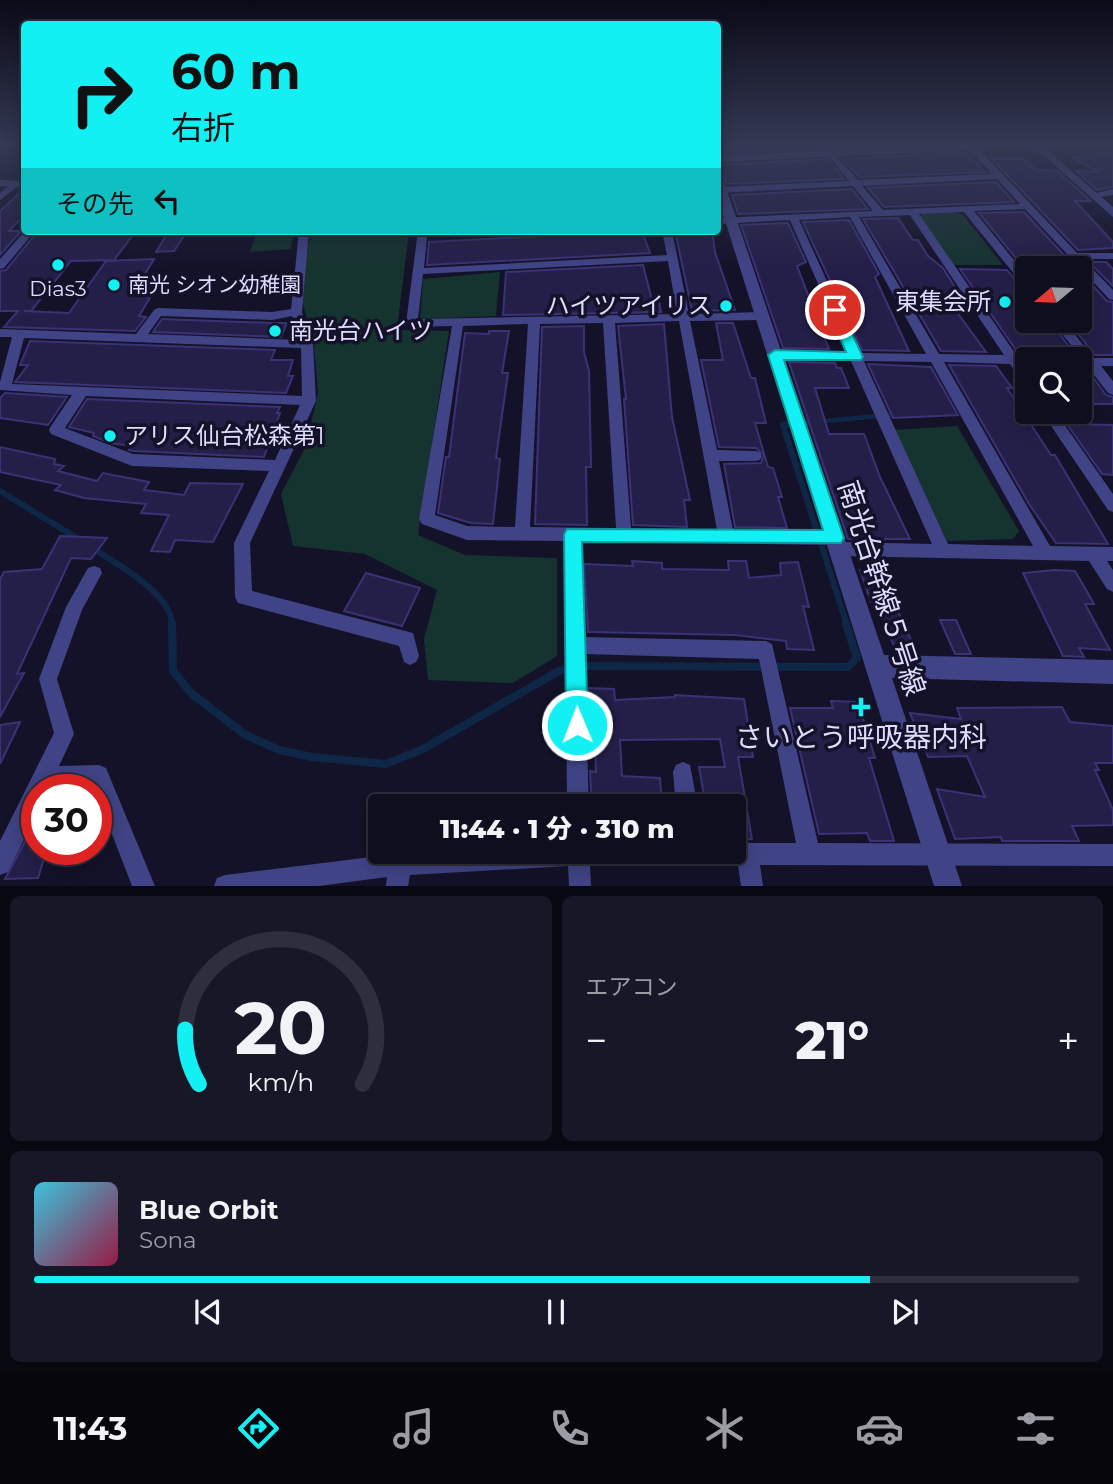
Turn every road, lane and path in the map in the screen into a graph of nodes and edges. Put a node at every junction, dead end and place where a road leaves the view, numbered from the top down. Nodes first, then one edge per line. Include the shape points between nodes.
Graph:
1 (19, 185) edge
2 (776, 185) edge
3 (858, 185) edge
4 (1008, 185) edge
5 (1082, 185) edge
6 (721, 187) edge
7 (1113, 192) edge
8 (1093, 195) junction
9 (0, 197) edge
10 (721, 201) edge
11 (1027, 206) junction
12 (967, 209) junction
13 (912, 211) junction
14 (880, 213) junction
15 (1113, 213) edge
16 (853, 214) junction
17 (793, 217) junction
18 (724, 221) edge
19 (27, 235) edge
20 (304, 235) edge
21 (423, 235) edge
22 (668, 235) edge
23 (1074, 256) edge
24 (1092, 256) edge
25 (1113, 256) edge
26 (672, 258) junction
27 (0, 266) edge
28 (1015, 268) edge
29 (419, 271) junction
30 (1092, 275) edge
31 (1113, 297) edge
32 (296, 312) junction
33 (762, 316) junction
34 (684, 318) junction
35 (609, 320) junction
36 (534, 321) junction
37 (458, 323) junction
38 (0, 333) edge
39 (19, 333) junction
40 (139, 338) junction
41 (307, 344) junction
42 (1015, 353) edge
43 (775, 355) junction
44 (856, 357) junction
45 (935, 359) junction
46 (1015, 360) edge
47 (1092, 362) edge
48 (1113, 362) edge
49 (1092, 369) edge
50 (1113, 390) edge
51 (81, 393) junction
52 (309, 401) junction
53 (1057, 424) edge
54 (711, 455) junction
55 (755, 456) dead end
56 (279, 466) junction
57 (1113, 506) edge
58 (522, 534) junction
59 (573, 534) junction
60 (624, 534) junction
61 (726, 535) junction
62 (832, 542) junction
63 (943, 551) junction
64 (1045, 552) junction
65 (1093, 553) junction
66 (1113, 554) edge
67 (94, 573) dead end
68 (1113, 584) edge
69 (410, 656) dead end
70 (576, 658) junction
71 (877, 666) junction
72 (1113, 672) edge
73 (683, 772) dead end
74 (44, 774) edge
75 (578, 794) edge
76 (686, 794) edge
77 (112, 807) edge
78 (21, 821) edge
79 (747, 854) joint
80 (809, 854) junction
81 (938, 854) junction
82 (1113, 855) edge
83 (0, 864) edge
84 (488, 864) edge
85 (579, 864) edge
86 (399, 875) edge
87 (144, 886) edge
88 (225, 886) edge
89 (580, 886) edge
90 (752, 886) edge
91 (948, 886) edge

1 - 9 street
2 - 6 street
3 - 14 street
4 - 11 street
5 - 8 street
7 - 8 street
8 - 15 street
10 - 18 street, 南光台幹線５号線
11 - 12 street
11 - 23 street
12 - 13 street
12 - 28 street
13 - 14 street
13 - 42 street
14 - 16 street
16 - 17 street
16 - 45 street
17 - 18 street
17 - 44 street
18 - 33 street, 南光台幹線５号線
19 - 27 street
20 - 32 street
21 - 29 street
22 - 26 street
24 - 25 street
26 - 29 street
26 - 34 street
29 - 37 street via 412,323
30 - 31 street
32 - 40 street via 272,316 158,312
32 - 41 street
33 - 34 street
33 - 43 street, 南光台幹線５号線
34 - 35 street
34 - 54 street
35 - 36 street
35 - 60 street
36 - 37 street
36 - 58 street
37 - 58 street via 427,519 467,533
38 - 39 street
39 - 40 street
39 - 51 street via 5,388
40 - 41 street
41 - 52 street
43 - 44 street
43 - 62 street, 南光台幹線５号線
44 - 45 street
44 - 63 street
45 - 46 street
45 - 64 street
47 - 48 street
49 - 50 street
51 - 52 street
51 - 56 street via 56,430 132,460
52 - 56 street
53 - 57 street
54 - 55 street
54 - 61 street
56 - 69 street via 242,542 244,597 407,639
58 - 59 street
59 - 60 street
59 - 70 street
60 - 61 street
61 - 62 street
62 - 63 street
62 - 71 street, 南光台幹線５号線
63 - 64 street
64 - 65 street
65 - 66 street
65 - 68 street
67 - 74 street via 75,607 48,679 64,734
70 - 75 street
70 - 80 street via 766,650
71 - 72 street
71 - 81 street, 南光台幹線５号線
73 - 76 street
77 - 87 street
78 - 83 street
79 - 80 street
79 - 90 street
80 - 81 street
81 - 82 street
81 - 91 street, 南光台幹線５号線
84 - 86 street
85 - 89 street
86 - 88 street

